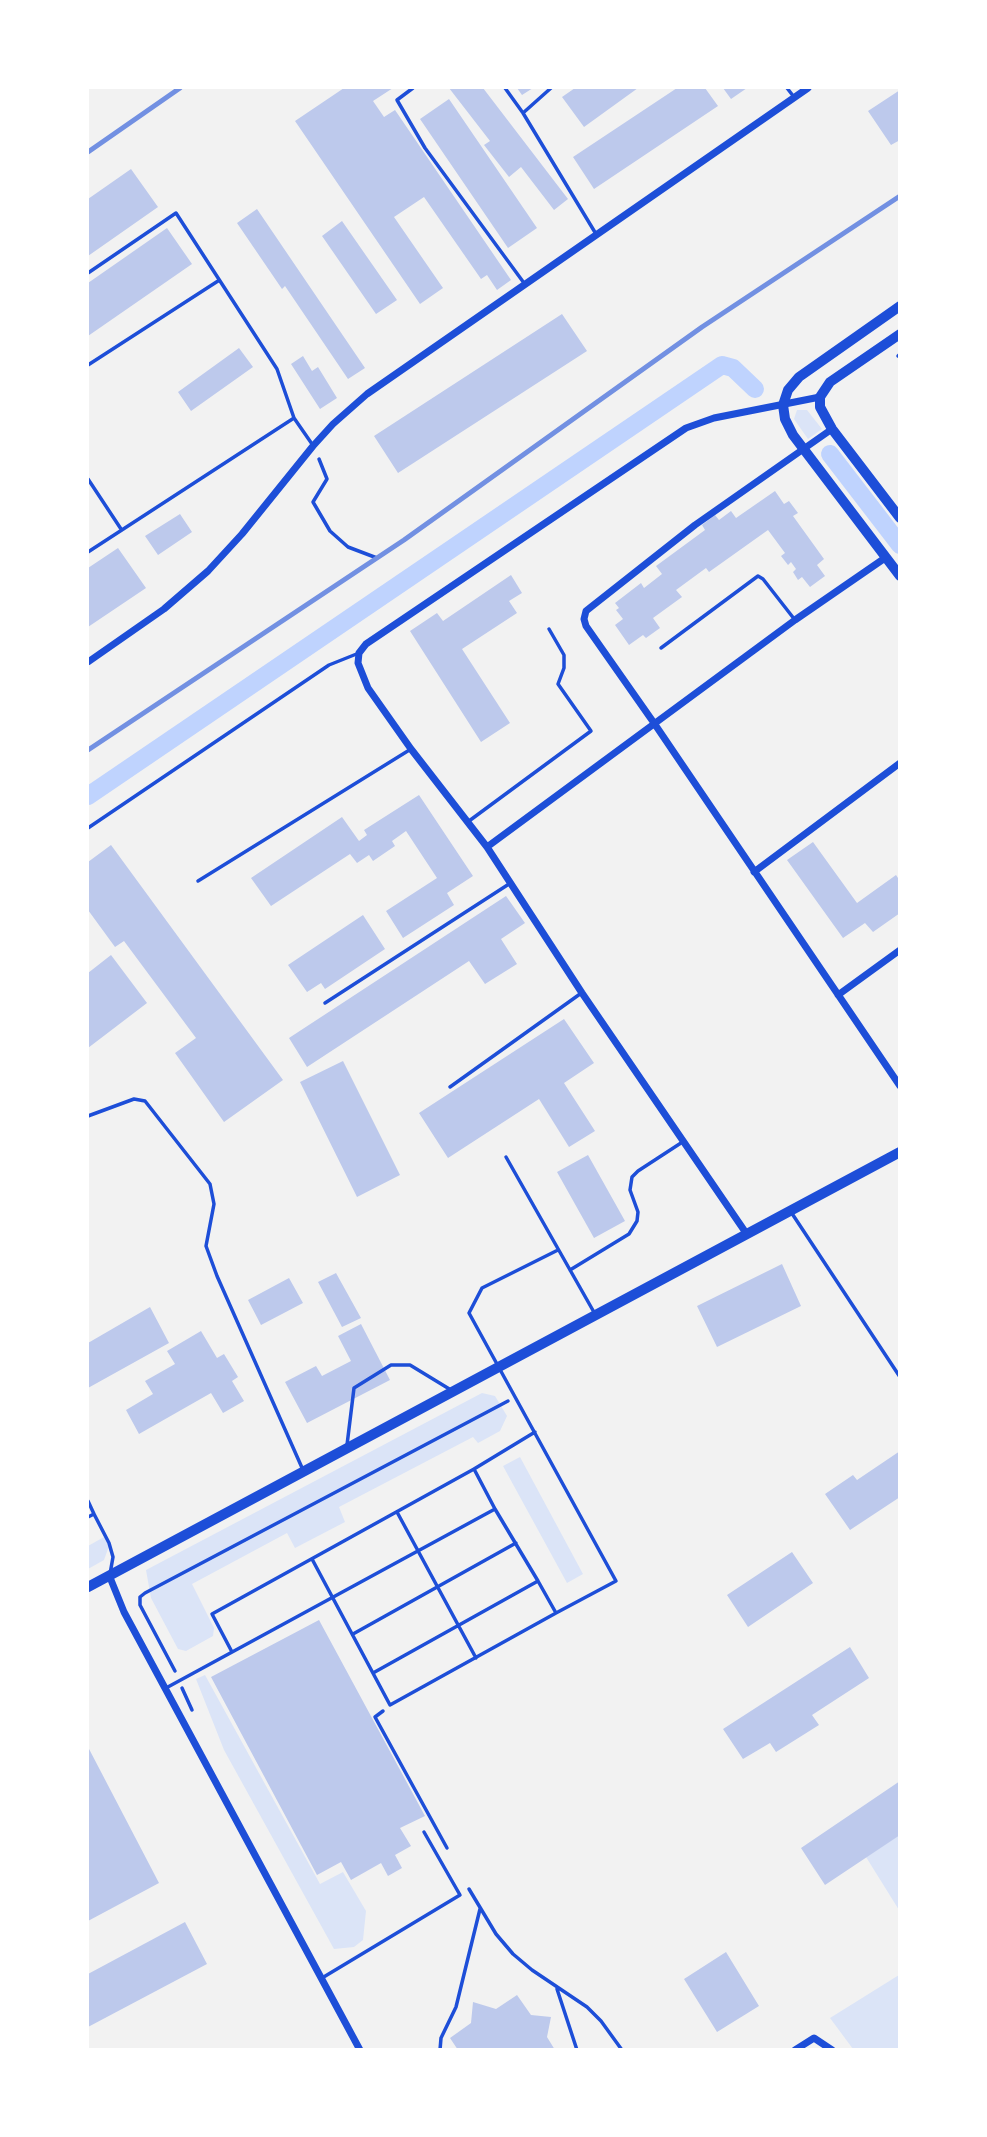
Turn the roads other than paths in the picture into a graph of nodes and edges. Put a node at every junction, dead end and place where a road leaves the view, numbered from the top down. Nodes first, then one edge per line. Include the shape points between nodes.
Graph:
1 (413, 88) edge
2 (505, 88) edge
3 (551, 88) edge
4 (787, 88) edge
5 (808, 88) edge
6 (794, 97) junction
7 (523, 113) junction
8 (597, 236) junction
9 (88, 273) edge
10 (218, 281) junction
11 (525, 285) junction
12 (900, 306) edge
13 (900, 334) edge
14 (88, 365) edge
15 (820, 397) junction
16 (783, 405) junction
17 (294, 418) junction
18 (832, 429) junction
19 (313, 446) junction
20 (803, 449) junction
21 (88, 479) edge
22 (900, 517) edge
23 (121, 529) junction
24 (88, 552) edge
25 (885, 558) junction
26 (900, 576) edge
27 (794, 620) junction
28 (549, 629) dead end
29 (661, 648) dead end
30 (359, 653) junction
31 (88, 662) edge
32 (654, 723) junction
33 (411, 749) junction
34 (900, 763) edge
35 (468, 823) junction
36 (88, 828) edge
37 (487, 847) junction
38 (754, 873) junction
39 (198, 881) dead end
40 (511, 883) junction
41 (900, 950) edge
42 (582, 993) junction
43 (838, 995) junction
44 (325, 1003) dead end
45 (900, 1086) edge
46 (450, 1087) dead end
47 (88, 1116) edge
48 (684, 1141) junction
49 (900, 1152) edge
50 (506, 1157) dead end
51 (790, 1210) junction
52 (746, 1233) junction
53 (558, 1250) junction
54 (570, 1270) junction
55 (595, 1315) junction
56 (498, 1365) junction
57 (900, 1377) edge
58 (453, 1391) junction
59 (535, 1432) junction
60 (347, 1448) junction
61 (474, 1469) junction
62 (304, 1472) junction
63 (88, 1501) edge
64 (495, 1509) junction
65 (397, 1512) junction
66 (94, 1514) junction
67 (88, 1517) edge
68 (516, 1543) junction
69 (418, 1551) junction
70 (313, 1559) junction
71 (109, 1575) junction
72 (538, 1581) junction
73 (88, 1587) edge
74 (437, 1587) junction
75 (333, 1597) junction
76 (556, 1613) junction
77 (458, 1626) junction
78 (352, 1634) junction
79 (232, 1652) junction
80 (475, 1658) junction
81 (373, 1673) junction
82 (165, 1688) junction
83 (424, 1832) dead end
84 (320, 1979) junction
85 (360, 2049) edge
86 (795, 2049) edge
87 (832, 2049) edge

1 - 11 lane via 397,100 425,148
2 - 7 lane
3 - 7 lane
4 - 6 lane
5 - 6 street
6 - 8 street
7 - 8 lane
8 - 11 street
9 - 10 lane via 176,213
10 - 14 lane
10 - 17 lane via 276,369
11 - 19 street via 367,394
12 - 16 main road via 795,380
13 - 15 main road via 830,382
15 - 16 street
15 - 18 main road
16 - 20 main road via 788,425
16 - 30 street via 685,428
17 - 19 lane
17 - 23 lane
18 - 20 street
18 - 22 main road
19 - 31 street via 208,571 164,609
20 - 25 main road
20 - 32 street via 695,525 586,611 586,625
21 - 23 lane
23 - 24 lane
25 - 26 main road
25 - 27 street
27 - 29 lane via 758,576
27 - 32 street
28 - 35 lane via 564,655 558,684 591,730
30 - 33 street via 368,688
30 - 36 lane via 329,665
32 - 37 street
32 - 38 street
33 - 35 street
33 - 39 lane
34 - 38 street
35 - 37 street
37 - 40 street
38 - 43 street
40 - 42 street
40 - 44 lane
41 - 43 street
42 - 46 lane
42 - 48 street
43 - 45 street
47 - 62 lane via 134,1099 145,1101 210,1184 214,1204 206,1246
48 - 52 street
48 - 54 lane via 632,1177 630,1189 638,1221 629,1234
49 - 51 main road
50 - 53 lane
51 - 52 main road
51 - 57 lane
52 - 55 main road
53 - 54 lane
53 - 56 lane via 482,1288 469,1313
54 - 55 lane
55 - 56 main road
56 - 58 main road
56 - 59 lane
58 - 60 main road
58 - 60 lane via 410,1366 391,1365 354,1388
59 - 61 lane
59 - 76 lane via 616,1581
60 - 62 main road
61 - 64 lane
61 - 65 lane
62 - 71 main road
63 - 66 lane
64 - 68 lane
64 - 69 lane
65 - 69 lane
65 - 70 lane
66 - 67 lane
66 - 71 lane via 113,1557
68 - 72 lane
68 - 74 lane
69 - 74 lane
69 - 75 lane
70 - 75 lane
70 - 79 lane via 212,1614
71 - 73 main road
71 - 82 street
72 - 76 lane
72 - 77 lane
74 - 77 lane
74 - 78 lane
75 - 78 lane
75 - 79 lane
76 - 80 lane
77 - 80 lane
77 - 81 lane
78 - 81 lane
79 - 82 lane
80 - 81 lane via 390,1705
82 - 84 street
83 - 84 lane via 460,1895
84 - 85 street
86 - 87 street via 814,2038

